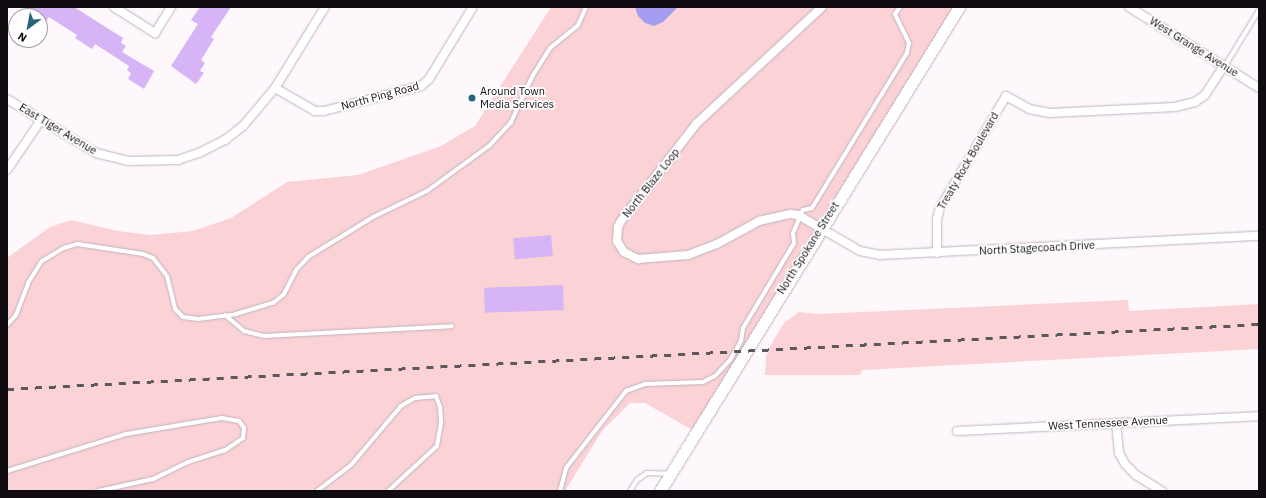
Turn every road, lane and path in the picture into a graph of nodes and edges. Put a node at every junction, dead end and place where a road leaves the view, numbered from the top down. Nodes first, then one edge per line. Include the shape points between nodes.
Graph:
1 (114, 7) edge
2 (171, 7) edge
3 (325, 7) edge
4 (473, 7) edge
5 (586, 7) edge
6 (822, 7) edge
7 (900, 7) edge
8 (959, 7) edge
9 (1129, 7) edge
10 (1259, 11) edge
11 (1224, 66) junction
12 (275, 88) junction
13 (1259, 88) edge
14 (7, 99) edge
15 (41, 120) junction
16 (7, 170) edge
17 (800, 216) junction
18 (820, 229) junction
19 (1259, 236) edge
20 (937, 253) junction
21 (225, 315) junction
22 (7, 325) edge
23 (452, 326) dead end
24 (1259, 416) edge
25 (1116, 423) junction
26 (957, 431) dead end
27 (7, 471) edge
28 (670, 474) junction
29 (98, 491) edge
30 (317, 491) edge
31 (388, 491) edge
32 (560, 491) edge
33 (630, 491) edge
34 (660, 491) edge
35 (1162, 491) edge

1 - 2 street via 155,33
3 - 12 street, East Tiger Avenue
4 - 12 street, North Ping Road via 429,79 421,86 320,111 308,109
5 - 21 lane via 578,25 550,48 532,77 511,122 489,146 427,191 373,217 308,257 297,270 284,294 273,303
6 - 17 street, North Blaze Loop via 697,123 621,221 617,241 624,252 638,259 688,255 717,244 759,221 790,214
7 - 17 lane via 895,14 907,36 907,54 812,208 803,210
8 - 18 street, North Spokane Street
9 - 11 street, West Grange Avenue
10 - 11 lane
11 - 13 street, West Grange Avenue
11 - 20 street, Treaty Rock Boulevard via 1205,95 1195,102 1175,107 1050,114 1029,109 1006,96 940,208 937,220
12 - 15 street, East Tiger Avenue via 243,126 225,140 178,160 153,162 110,157 82,145
14 - 15 street, East Tiger Avenue
15 - 16 street
17 - 18 street
17 - 32 lane via 793,233 794,243 743,328 741,341 725,367 704,382 645,384 626,391 566,468
18 - 20 street, North Stagecoach Drive via 860,251 880,255
18 - 28 street, North Spokane Street
19 - 20 street, North Stagecoach Drive
21 - 22 lane via 198,319 183,317 175,309 167,276 153,258 83,244 64,248 42,261 28,283 16,315
21 - 23 lane via 244,331 264,336
24 - 25 street, West Tennessee Avenue
25 - 26 street, West Tennessee Avenue
25 - 35 street via 1120,453 1125,464 1136,475
27 - 29 lane via 126,434 222,418 240,421 244,428 243,438 225,450 188,462 153,479
28 - 33 lane via 647,473 637,480
28 - 34 street, North Spokane Street
30 - 31 lane via 351,465 401,406 415,398 436,396 441,423 437,446

